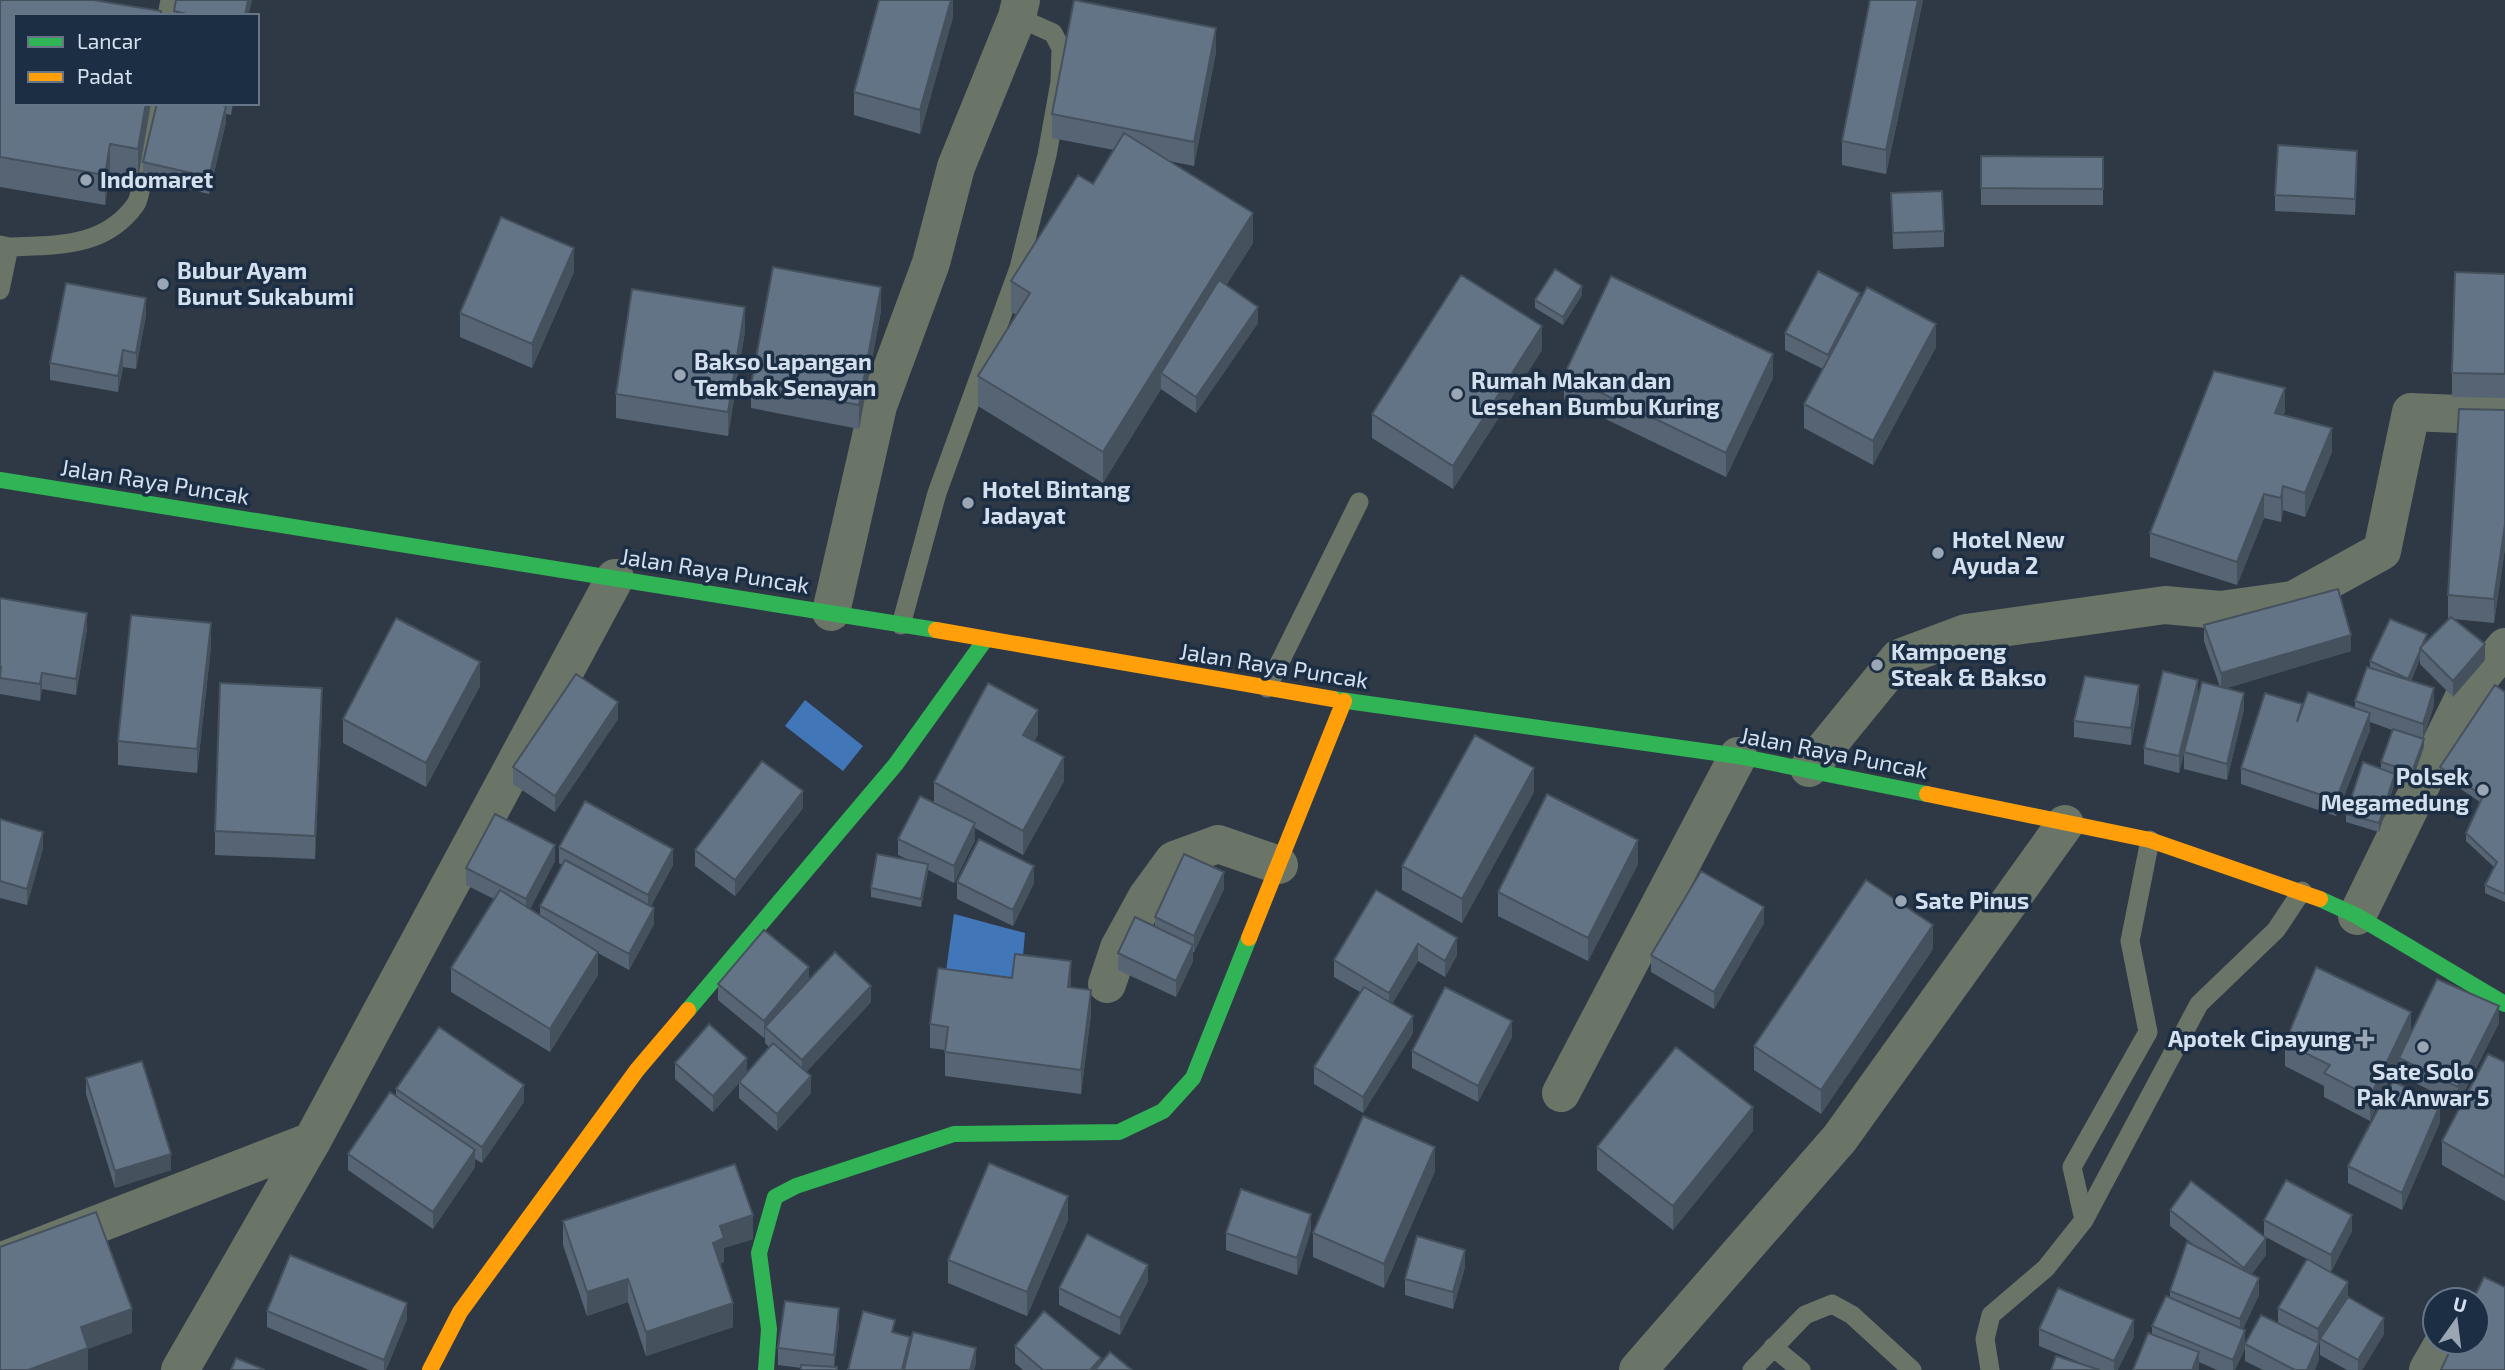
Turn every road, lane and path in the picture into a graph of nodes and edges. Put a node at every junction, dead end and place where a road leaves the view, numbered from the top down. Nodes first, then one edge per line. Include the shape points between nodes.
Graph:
1 (1019, 9) edge
2 (153, 105) edge
3 (5, 246) edge
4 (0, 290) edge
5 (2505, 416) edge
6 (0, 480) edge
7 (1359, 502) dead end
8 (615, 578) junction
9 (831, 612) junction
10 (901, 625) junction
11 (985, 640) junction
12 (2505, 647) edge
13 (1267, 688) junction
14 (1344, 701) junction
15 (1738, 756) junction
16 (1809, 768) junction
17 (2065, 824) junction
18 (2150, 840) junction
19 (1279, 865) junction
20 (2302, 891) junction
21 (2357, 916) junction
22 (1107, 984) dead end
23 (2505, 1004) edge
24 (1561, 1093) dead end
25 (312, 1141) junction
26 (2084, 1220) junction
27 (0, 1262) edge
28 (1773, 1347) junction
29 (180, 1370) edge
30 (430, 1370) edge
31 (766, 1370) edge
32 (1638, 1370) edge
33 (1752, 1370) edge
34 (1801, 1370) edge
35 (1912, 1370) edge
36 (1990, 1370) edge

1 - 9 street via 956,167 931,262 878,406
1 - 10 lane via 1053,33 1061,48 1047,155 1019,268 937,493
2 - 3 lane via 137,203 101,236 68,245
3 - 4 lane
5 - 16 street via 2411,412 2382,551 2293,600 2220,610 2165,605 1966,634 1918,649 1899,658
6 - 8 main road, Jalan Raya Puncak
7 - 13 lane
8 - 9 main road, Jalan Raya Puncak
8 - 25 street
9 - 10 main road, Jalan Raya Puncak
10 - 11 main road, Jalan Raya Puncak
11 - 13 main road, Jalan Raya Puncak
11 - 30 main road via 896,764 637,1070 460,1312
12 - 21 street via 2464,697
13 - 14 main road, Jalan Raya Puncak
14 - 15 main road, Jalan Raya Puncak
14 - 19 main road
15 - 16 main road, Jalan Raya Puncak
15 - 24 street
16 - 17 main road, Jalan Raya Puncak
17 - 18 main road, Jalan Raya Puncak
17 - 32 street via 1840,1138
18 - 20 main road, Jalan Raya Puncak
18 - 26 lane via 2130,941 2148,1032 2072,1167
19 - 22 street via 1218,844 1174,860 1119,948
19 - 31 main road via 1193,1078 1163,1111 1119,1132 954,1134 775,1197 759,1259 771,1324
20 - 21 main road, Jalan Raya Puncak
20 - 26 lane via 2276,930 2199,1004
21 - 23 main road, Jalan Raya Puncak
25 - 27 street
25 - 29 street
26 - 36 lane via 2046,1268 1992,1315 1985,1339
28 - 33 lane
28 - 34 lane
28 - 35 lane via 1805,1315 1832,1304 1852,1315

